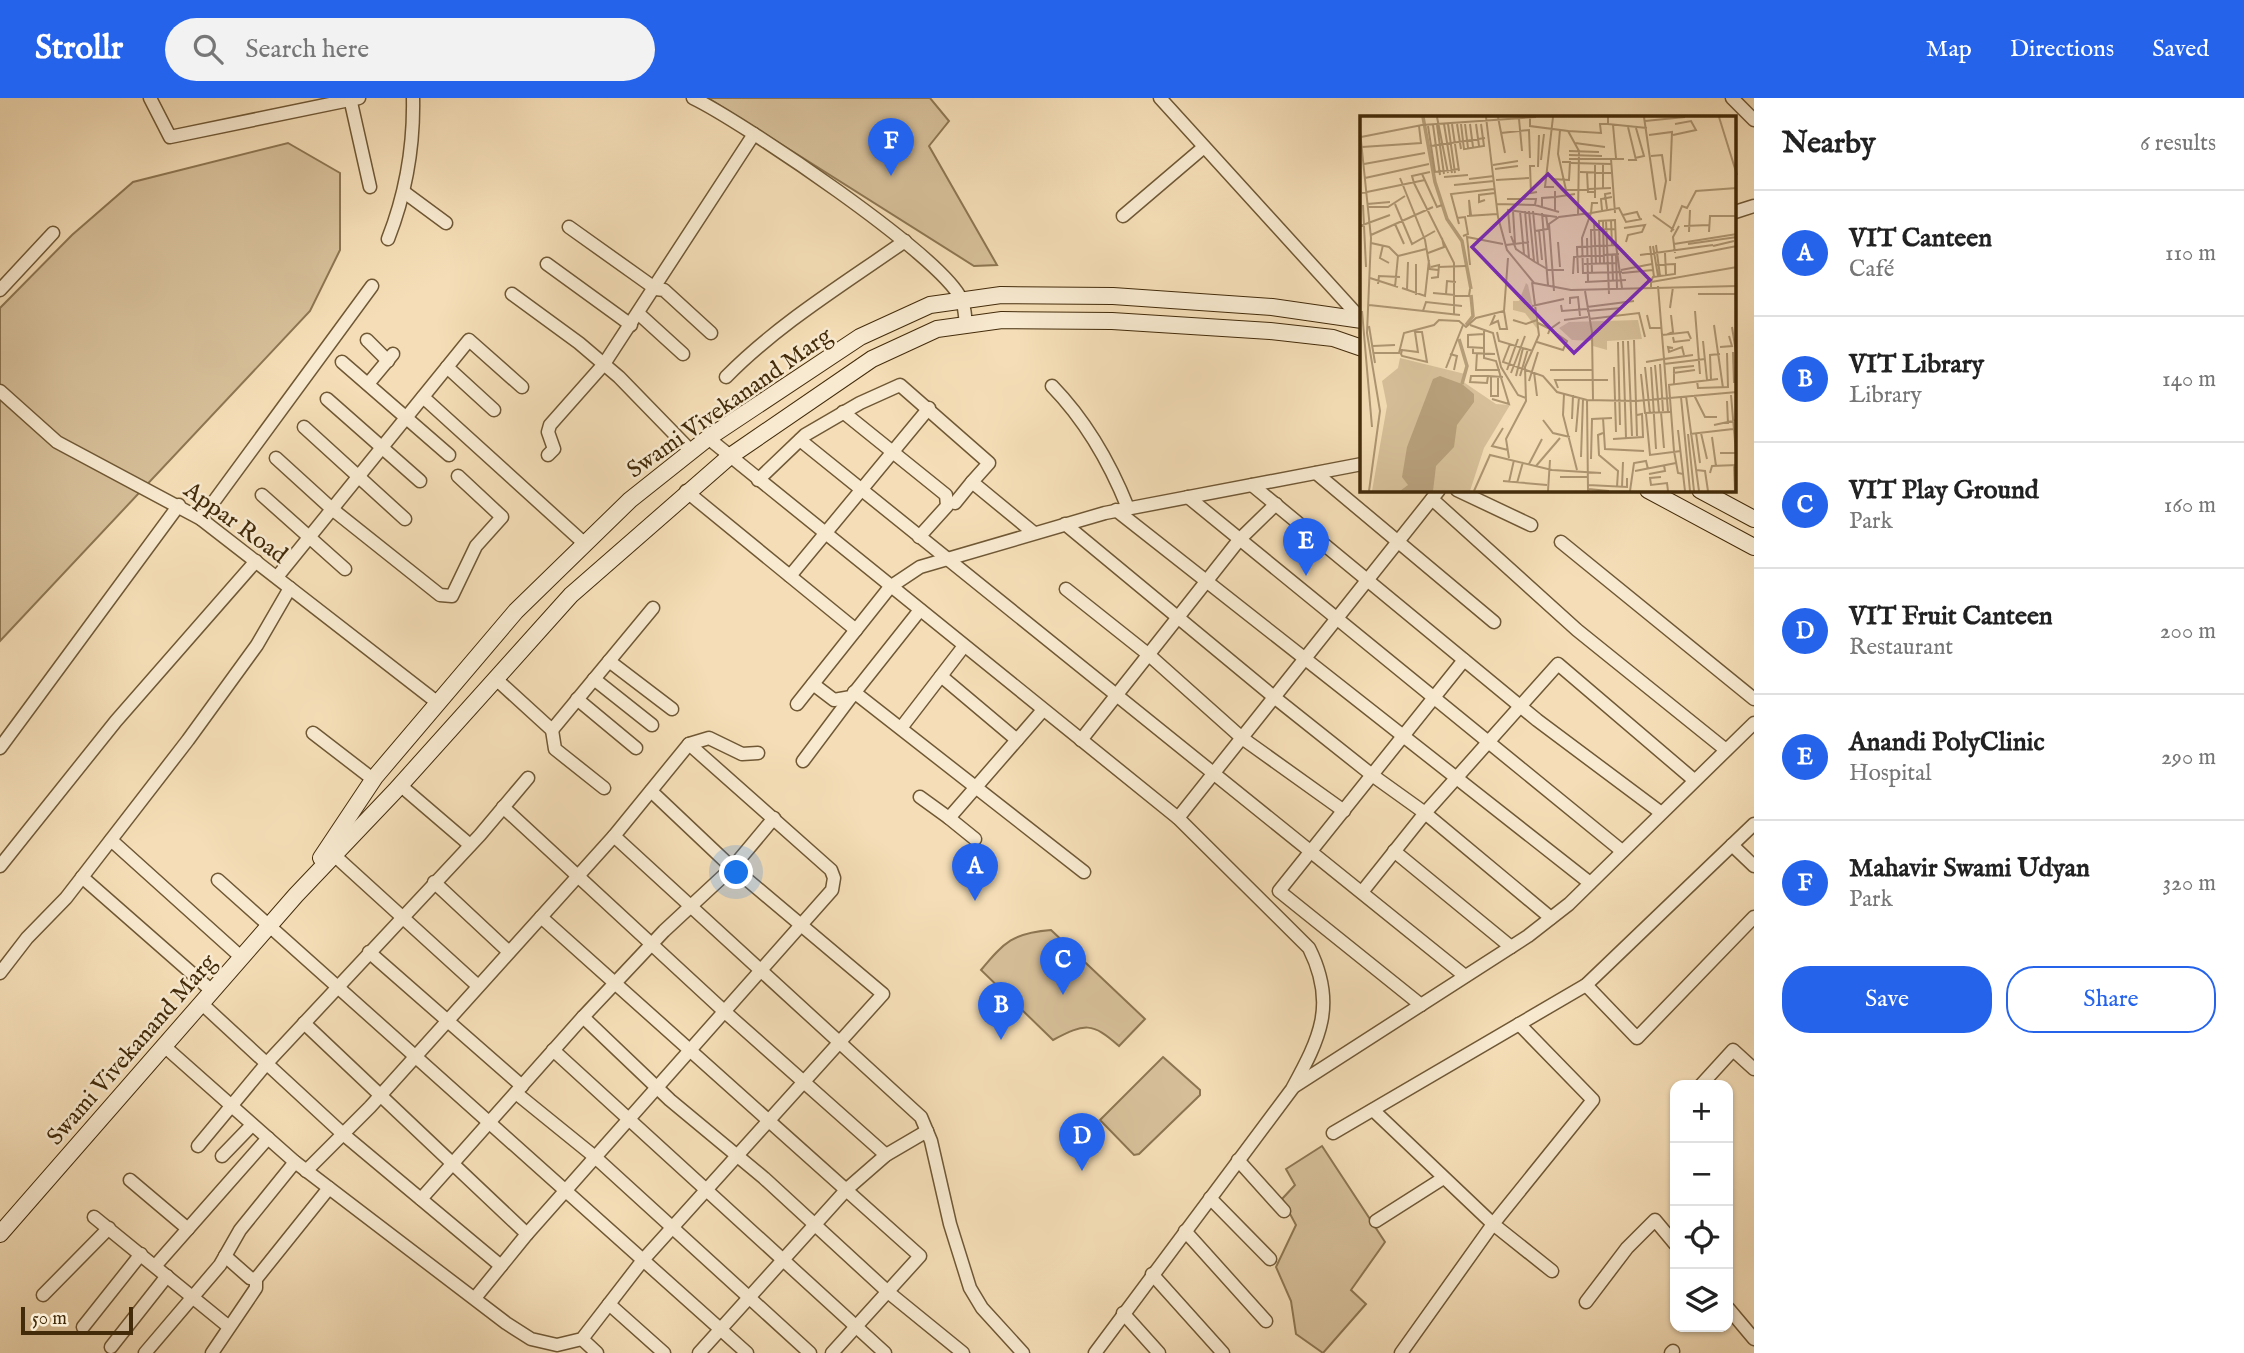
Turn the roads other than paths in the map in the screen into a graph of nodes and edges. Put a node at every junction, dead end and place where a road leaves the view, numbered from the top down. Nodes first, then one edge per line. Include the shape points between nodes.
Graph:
1 (150, 98) edge
2 (277, 98) edge
3 (353, 98) edge
4 (413, 98) edge
5 (693, 98) edge
6 (1160, 98) edge
7 (1732, 98) edge
8 (281, 112) junction
9 (1754, 120) edge
10 (754, 134) junction
11 (1205, 147) junction
12 (370, 187) dead end
13 (404, 192) junction
14 (1754, 206) edge
15 (1736, 212) edge
16 (1124, 216) dead end
17 (446, 223) dead end
18 (569, 227) dead end
19 (53, 233) dead end
20 (388, 239) dead end
21 (905, 241) junction
22 (547, 264) dead end
23 (372, 286) dead end
24 (656, 289) junction
25 (0, 290) edge
26 (512, 294) dead end
27 (961, 299) junction
28 (639, 314) junction
29 (1360, 318) edge
30 (1360, 320) edge
31 (631, 325) junction
32 (966, 325) junction
33 (711, 333) dead end
34 (366, 340) dead end
35 (1360, 347) edge
36 (683, 354) dead end
37 (342, 362) dead end
38 (604, 364) junction
39 (447, 367) junction
40 (726, 377) dead end
41 (368, 384) junction
42 (1052, 386) dead end
43 (522, 387) dead end
44 (0, 391) edge
45 (423, 397) junction
46 (327, 398) dead end
47 (929, 408) junction
48 (494, 410) dead end
49 (843, 412) junction
50 (407, 416) junction
51 (304, 427) dead end
52 (708, 438) junction
53 (800, 440) junction
54 (382, 447) junction
55 (691, 451) junction
56 (893, 451) junction
57 (449, 455) dead end
58 (548, 455) dead end
59 (729, 457) junction
60 (276, 458) dead end
61 (1360, 464) edge
62 (1316, 473) junction
63 (359, 476) junction
64 (458, 476) dead end
65 (758, 480) junction
66 (419, 481) dead end
67 (972, 482) junction
68 (1252, 485) junction
69 (860, 489) junction
70 (687, 491) junction
71 (1461, 492) edge
72 (1652, 492) edge
73 (1704, 492) edge
74 (262, 495) dead end
75 (1436, 495) edge
76 (1188, 497) junction
77 (955, 503) dead end
78 (1276, 504) junction
79 (179, 505) junction
80 (332, 509) junction
81 (1122, 509) junction
82 (201, 519) junction
83 (405, 519) dead end
84 (1754, 519) edge
85 (1065, 524) junction
86 (1531, 525) dead end
87 (823, 532) junction
88 (1034, 533) junction
89 (310, 536) junction
90 (919, 537) junction
91 (1239, 540) junction
92 (1561, 542) dead end
93 (1397, 543) junction
94 (585, 544) junction
95 (1754, 547) edge
96 (947, 559) junction
97 (256, 561) junction
98 (345, 569) dead end
99 (790, 576) junction
100 (277, 578) junction
101 (1368, 580) junction
102 (1207, 581) junction
103 (890, 587) junction
104 (290, 588) junction
105 (1066, 589) dead end
106 (653, 608) dead end
107 (920, 610) junction
108 (1178, 617) junction
109 (1336, 620) junction
110 (1493, 622) dead end
111 (856, 630) junction
112 (964, 646) junction
113 (1149, 654) junction
114 (1306, 657) junction
115 (1464, 660) junction
116 (610, 661) junction
117 (941, 676) junction
118 (496, 679) junction
119 (594, 679) junction
120 (813, 684) junction
121 (1116, 693) junction
122 (853, 694) junction
123 (1274, 697) junction
124 (1434, 698) junction
125 (577, 699) junction
126 (1754, 699) edge
127 (439, 703) junction
128 (797, 705) dead end
129 (1521, 706) junction
130 (672, 709) dead end
131 (1043, 710) junction
132 (1754, 723) edge
133 (652, 725) dead end
134 (901, 728) junction
135 (552, 730) junction
136 (313, 733) dead end
137 (1404, 736) junction
138 (1242, 738) junction
139 (1017, 740) junction
140 (1081, 740) junction
141 (1489, 741) junction
142 (690, 744) junction
143 (0, 748) edge
144 (636, 748) dead end
145 (1726, 750) junction
146 (758, 753) dead end
147 (803, 761) dead end
148 (1215, 771) junction
149 (1372, 775) junction
150 (1457, 777) junction
151 (528, 778) dead end
152 (374, 780) junction
153 (1694, 780) junction
154 (400, 785) junction
155 (975, 786) junction
156 (604, 788) dead end
157 (651, 791) junction
158 (920, 797) dead end
159 (503, 807) junction
160 (1344, 811) junction
161 (1660, 812) junction
162 (1425, 813) junction
163 (774, 818) junction
164 (949, 818) junction
165 (1178, 818) junction
166 (1754, 824) edge
167 (614, 836) junction
168 (975, 839) dead end
169 (111, 840) junction
170 (470, 845) junction
171 (1732, 845) junction
172 (1312, 851) junction
173 (1394, 851) junction
174 (1622, 851) junction
175 (334, 855) junction
176 (0, 866) edge
177 (1754, 866) edge
178 (733, 867) junction
179 (1084, 872) dead end
180 (578, 876) junction
181 (82, 877) junction
182 (218, 880) dead end
183 (434, 882) junction
184 (1590, 883) junction
185 (1362, 892) junction
186 (296, 895) junction
187 (692, 907) junction
188 (404, 915) junction
189 (541, 917) junction
190 (1754, 917) edge
191 (1551, 918) junction
192 (803, 924) junction
193 (269, 925) junction
194 (651, 944) junction
195 (1511, 947) junction
196 (369, 951) junction
197 (509, 951) junction
198 (241, 957) junction
199 (762, 970) junction
200 (0, 973) edge
201 (1465, 976) junction
202 (616, 982) junction
203 (1586, 985) junction
204 (337, 986) junction
205 (478, 986) junction
206 (207, 997) junction
207 (1421, 1005) junction
208 (724, 1013) junction
209 (583, 1017) junction
210 (449, 1018) junction
211 (304, 1023) junction
212 (1520, 1024) junction
213 (840, 1040) junction
214 (164, 1046) junction
215 (553, 1050) junction
216 (690, 1050) junction
217 (415, 1056) junction
218 (267, 1063) junction
219 (1754, 1069) edge
220 (1706, 1080) edge
221 (803, 1082) junction
222 (657, 1088) junction
223 (519, 1089) junction
224 (1292, 1089) junction
225 (380, 1095) junction
226 (232, 1107) junction
227 (1373, 1110) junction
228 (629, 1119) junction
229 (770, 1119) junction
230 (490, 1123) junction
231 (253, 1125) junction
232 (927, 1131) junction
233 (1333, 1133) dead end
234 (343, 1134) junction
235 (268, 1138) junction
236 (198, 1146) dead end
237 (886, 1155) junction
238 (222, 1156) dead end
239 (736, 1156) junction
240 (595, 1157) junction
241 (1238, 1160) junction
242 (295, 1162) junction
243 (453, 1164) junction
244 (306, 1171) junction
245 (1442, 1179) junction
246 (130, 1181) dead end
247 (329, 1188) junction
248 (847, 1189) junction
249 (706, 1190) junction
250 (565, 1191) junction
251 (1210, 1198) junction
252 (421, 1199) junction
253 (1284, 1211) dead end
254 (94, 1217) dead end
255 (1376, 1221) dead end
256 (1493, 1224) junction
257 (815, 1225) junction
258 (109, 1228) junction
259 (672, 1228) junction
260 (188, 1229) junction
261 (1185, 1231) junction
262 (0, 1234) edge
263 (527, 1234) junction
264 (1670, 1238) edge
265 (141, 1254) junction
266 (225, 1256) junction
267 (1270, 1259) dead end
268 (643, 1260) junction
269 (783, 1260) junction
270 (156, 1265) junction
271 (501, 1266) junction
272 (1552, 1271) dead end
273 (1152, 1274) junction
274 (167, 1276) junction
275 (256, 1279) junction
276 (888, 1292) junction
277 (43, 1295) dead end
278 (475, 1298) junction
279 (749, 1298) junction
280 (192, 1300) junction
281 (1586, 1302) dead end
282 (609, 1304) junction
283 (1124, 1313) junction
284 (1733, 1314) edge
285 (1266, 1321) dead end
286 (83, 1327) dead end
287 (229, 1327) junction
288 (856, 1327) junction
289 (721, 1329) junction
290 (582, 1339) junction
291 (1754, 1339) edge
292 (111, 1347) dead end
293 (153, 1350) edge
294 (1097, 1352) edge
295 (212, 1353) edge
296 (597, 1353) edge
297 (664, 1353) edge
298 (699, 1353) edge
299 (747, 1353) edge
300 (810, 1353) edge
301 (832, 1353) edge
302 (885, 1353) edge
303 (963, 1353) edge
304 (1023, 1353) edge
305 (1159, 1353) edge
306 (1223, 1353) edge
307 (1401, 1353) edge

1 - 8 street via 170,137
2 - 8 street
3 - 8 street
3 - 12 street
4 - 13 street via 414,129
5 - 10 street
6 - 11 street
7 - 9 street
10 - 21 street
10 - 24 street
11 - 16 street
11 - 29 street
13 - 17 street
13 - 20 street
14 - 15 street
18 - 24 street
19 - 25 street
21 - 27 street via 941,273
21 - 40 street via 802,313
22 - 31 street
23 - 82 street
24 - 28 street
24 - 33 street via 664,290
26 - 38 street
27 - 30 main road, Swami Vivekanand Marg via 1113,296 1272,307
27 - 32 street
27 - 52 main road, Swami Vivekanand Marg via 930,305 860,337
28 - 31 street
28 - 36 street
31 - 38 street
32 - 35 main road, Swami Vivekanand Marg via 1002,320 1112,321 1333,338
32 - 59 main road, Swami Vivekanand Marg via 937,329 872,359
34 - 41 street via 391,357
37 - 41 street
38 - 55 street
38 - 58 street via 550,425 554,449
39 - 43 street via 468,340
39 - 45 street
39 - 48 street
41 - 50 street
42 - 81 street via 1074,409 1117,480
44 - 79 street, Appar Road via 57,442
45 - 50 street
45 - 94 street
46 - 54 street
47 - 49 street via 900,385
47 - 56 street
47 - 67 street via 989,463
49 - 53 street
49 - 56 street
50 - 54 street
50 - 57 street
51 - 63 street
52 - 55 main road, Swami Vivekanand Marg
52 - 59 street
53 - 65 street
53 - 69 street
54 - 63 street
54 - 66 street
55 - 94 main road, Swami Vivekanand Marg
56 - 69 street
56 - 90 street via 946,495 947,506
59 - 65 street
59 - 70 main road, Swami Vivekanand Marg
60 - 80 street
61 - 62 street
62 - 68 street
62 - 93 street
63 - 80 street
63 - 83 street
64 - 80 street via 502,517 477,546 450,597 440,595
65 - 87 street
67 - 77 street
67 - 88 street
68 - 76 street
68 - 78 street
69 - 87 street
69 - 90 street
70 - 99 street
70 - 118 main road, Swami Vivekanand Marg via 571,595
71 - 86 street
72 - 95 main road
73 - 84 main road
74 - 89 street
75 - 93 street
75 - 145 street via 1577,631
76 - 81 street
76 - 91 street
78 - 91 street
78 - 101 street
79 - 82 street, Appar Road
79 - 143 street
80 - 89 street
81 - 85 street
81 - 102 street
82 - 97 street, Appar Road
85 - 88 street
85 - 108 street
87 - 99 street
87 - 103 street
88 - 96 street
89 - 98 street
89 - 100 street
90 - 96 street
91 - 102 street
91 - 109 street
92 - 126 street
93 - 101 street
93 - 110 street
94 - 127 main road, Swami Vivekanand Marg via 516,611
96 - 103 street via 920,567
96 - 121 street
97 - 100 street, Appar Road
97 - 176 street via 116,721
99 - 111 street
100 - 104 street, Appar Road
101 - 109 street
101 - 115 street
102 - 108 street
102 - 114 street
103 - 107 street
103 - 111 street
104 - 127 street, Appar Road
104 - 169 street via 228,687
105 - 113 street
106 - 116 street
107 - 112 street
107 - 122 street
108 - 113 street
108 - 123 street
109 - 114 street
109 - 124 street
111 - 120 street
112 - 117 street
112 - 131 street
113 - 121 street
113 - 138 street
114 - 123 street
114 - 137 street
115 - 124 street
115 - 129 street
116 - 119 street
116 - 130 street
117 - 134 street
117 - 139 street
118 - 135 street
118 - 154 main road, Swami Vivekanand Marg
119 - 125 street
119 - 133 street
120 - 122 street via 834,700
120 - 128 street
121 - 140 street
121 - 148 street
122 - 134 street
122 - 147 street
123 - 138 street
123 - 149 street
124 - 137 street
124 - 141 street
125 - 135 street
125 - 144 street
127 - 152 main road, Swami Vivekanand Marg
129 - 141 street
129 - 153 street via 1558,664
129 - 161 street
131 - 139 street
131 - 140 street
132 - 145 street
134 - 155 street
135 - 156 street via 555,748
136 - 152 street
137 - 149 street
137 - 150 street
138 - 148 street
138 - 160 street
139 - 155 street
140 - 165 street
141 - 150 street
141 - 174 street
142 - 146 street via 709,738 742,754
142 - 157 street
142 - 163 street
145 - 153 street
148 - 165 street
148 - 172 street
149 - 160 street
149 - 162 street
150 - 162 street
150 - 184 street
151 - 159 street
152 - 186 main road, Swami Vivekanand Marg
153 - 161 street
154 - 170 street
154 - 175 main road, Swami Vivekanand Marg
155 - 164 street
155 - 179 street
157 - 167 street
157 - 178 street
158 - 164 street
159 - 170 street
159 - 180 street
160 - 172 street
161 - 174 street
162 - 173 street
162 - 191 street
163 - 178 street
163 - 192 street via 831,870 834,878 832,890
164 - 168 street
165 - 224 street via 1309,948 1324,1018
166 - 171 street
167 - 180 street
167 - 187 street
169 - 181 street
169 - 198 street
170 - 183 street
171 - 177 street
171 - 203 street
172 - 185 street
172 - 207 street via 1279,891
173 - 185 street
173 - 195 street
174 - 184 street
175 - 186 main road, Swami Vivekanand Marg
175 - 188 street
178 - 187 street
178 - 192 street
180 - 189 street
180 - 194 street
181 - 200 street
181 - 206 street
182 - 193 street
183 - 188 street
183 - 197 street
184 - 191 street
185 - 201 street
186 - 193 main road, Swami Vivekanand Marg
187 - 194 street
187 - 199 street
188 - 196 street
188 - 205 street
189 - 197 street
189 - 202 street
190 - 203 street via 1637,1038
191 - 195 street
192 - 199 street
192 - 213 street via 883,994
193 - 198 main road, Swami Vivekanand Marg
193 - 204 street
194 - 202 street
194 - 208 street
195 - 201 street
196 - 204 street
196 - 210 street
197 - 205 street
198 - 206 main road, Swami Vivekanand Marg
199 - 208 street
199 - 213 street
201 - 207 street
202 - 209 street
202 - 216 street
203 - 212 street
204 - 211 street
204 - 217 street
205 - 210 street
206 - 214 main road, Swami Vivekanand Marg
206 - 218 street
207 - 224 street
208 - 216 street
208 - 221 street
209 - 215 street
209 - 222 street
210 - 217 street
210 - 223 street
211 - 218 street
211 - 225 street
212 - 227 street
212 - 256 street via 1593,1100
213 - 221 street
213 - 232 street via 902,1097
214 - 226 street
214 - 262 main road, Swami Vivekanand Marg
215 - 223 street
215 - 228 street
216 - 222 street
216 - 229 street
217 - 225 street
217 - 230 street
218 - 226 street
218 - 234 street
219 - 220 street via 1733,1050
221 - 229 street
221 - 237 street
222 - 228 street
222 - 239 street
223 - 230 street
223 - 240 street
224 - 241 street
225 - 234 street
225 - 243 street
226 - 231 street
226 - 236 street
227 - 233 street
227 - 245 street
228 - 240 street
228 - 249 street
229 - 239 street
229 - 248 street
230 - 243 street
230 - 250 street
231 - 235 street
231 - 238 street
232 - 237 street
232 - 304 street via 970,1288
234 - 244 street
234 - 252 street
235 - 242 street
235 - 260 street
237 - 248 street
239 - 249 street
239 - 257 street
240 - 250 street
240 - 259 street
241 - 251 street
241 - 253 street
242 - 244 street
242 - 266 street
243 - 252 street
243 - 263 street
244 - 247 street
245 - 255 street
245 - 256 street
246 - 260 street
247 - 275 street
247 - 278 street
248 - 257 street
248 - 276 street via 920,1256
249 - 259 street
249 - 269 street
250 - 263 street
250 - 268 street
251 - 261 street
251 - 267 street
252 - 271 street
254 - 258 street
256 - 272 street
256 - 307 street
257 - 269 street
257 - 276 street
258 - 265 street
258 - 277 street
259 - 268 street
259 - 279 street
260 - 270 street
261 - 273 street
261 - 285 street
263 - 271 street
264 - 281 street via 1655,1220
265 - 270 street
265 - 286 street
266 - 275 street
266 - 280 street
268 - 282 street
268 - 289 street
269 - 279 street
269 - 288 street
270 - 274 street
271 - 278 street
273 - 283 street
273 - 306 street
274 - 280 street
274 - 292 street
275 - 287 street via 256,1288
276 - 288 street
276 - 303 street
278 - 290 street via 531,1339 557,1346
279 - 289 street
279 - 300 street
280 - 287 street
280 - 293 street
282 - 290 street
282 - 297 street
283 - 294 street
283 - 305 street
284 - 291 street
287 - 295 street
288 - 301 street
288 - 302 street
289 - 298 street
289 - 299 street
290 - 296 street

